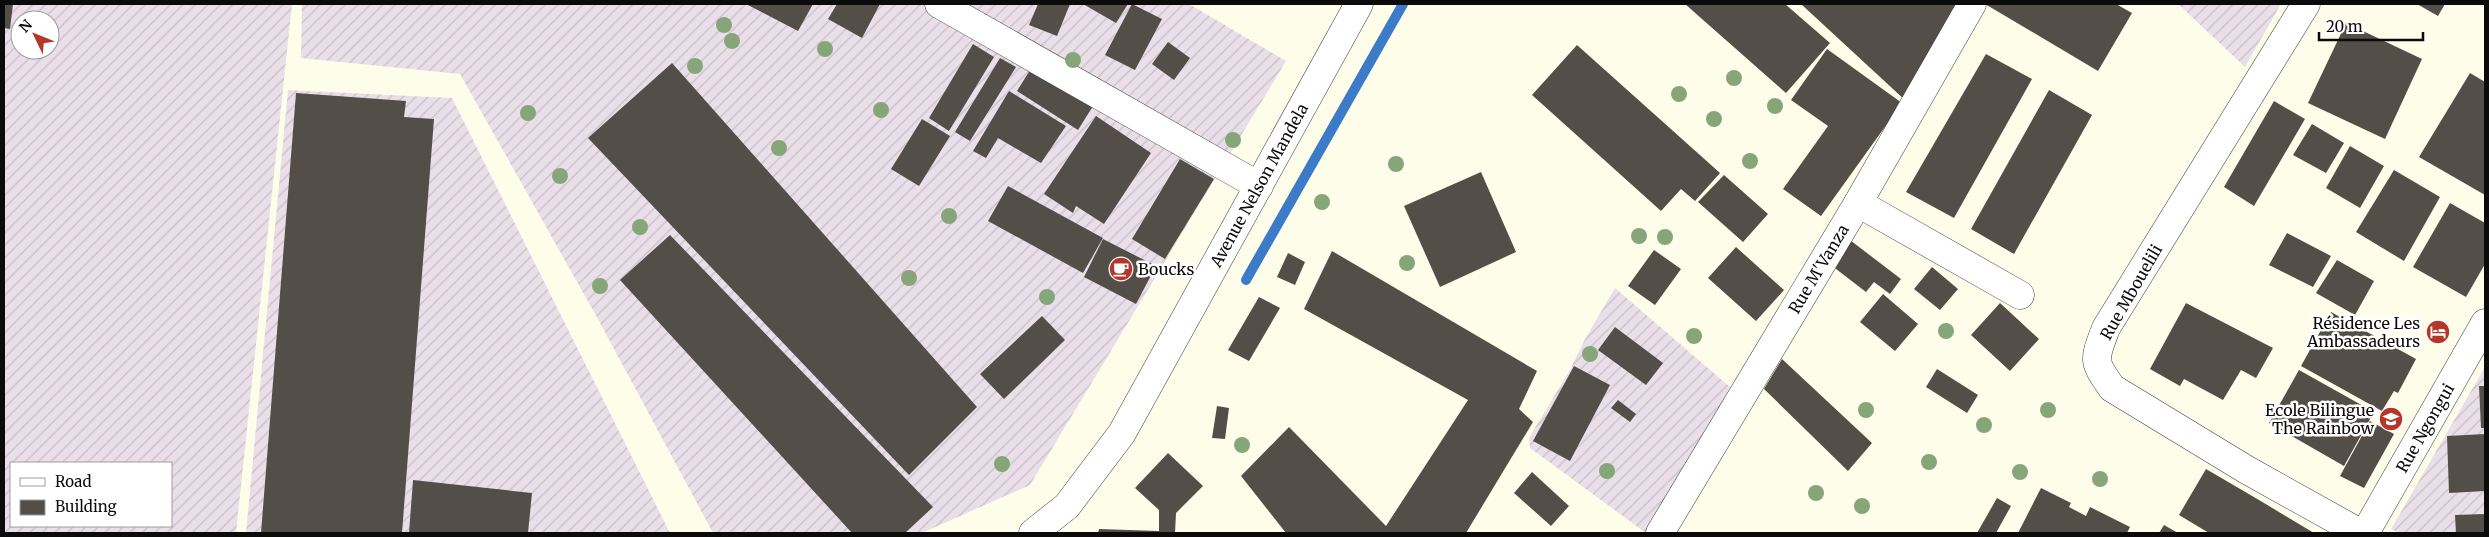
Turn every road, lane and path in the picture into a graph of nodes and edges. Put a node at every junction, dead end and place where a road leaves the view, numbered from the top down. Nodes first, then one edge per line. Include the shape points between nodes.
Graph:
1 (939, 4) edge
2 (1359, 4) edge
3 (1972, 4) edge
4 (2306, 4) edge
5 (1260, 186) junction
6 (1858, 203) junction
7 (2020, 295) dead end
8 (2485, 322) edge
9 (1033, 533) edge
10 (1660, 533) edge
11 (2360, 533) edge
12 (2365, 533) edge

1 - 5 street
2 - 5 street, Avenue Nelson Mandela
3 - 6 street, Rue M'Vanza
4 - 11 street, Rue Mbouelili via 2106,328 2096,356 2101,372 2112,388 2247,470
5 - 9 street, Avenue Nelson Mandela via 1122,433 1067,506
6 - 7 street
6 - 10 street, Rue M'Vanza
8 - 12 street, Rue Ngongui

